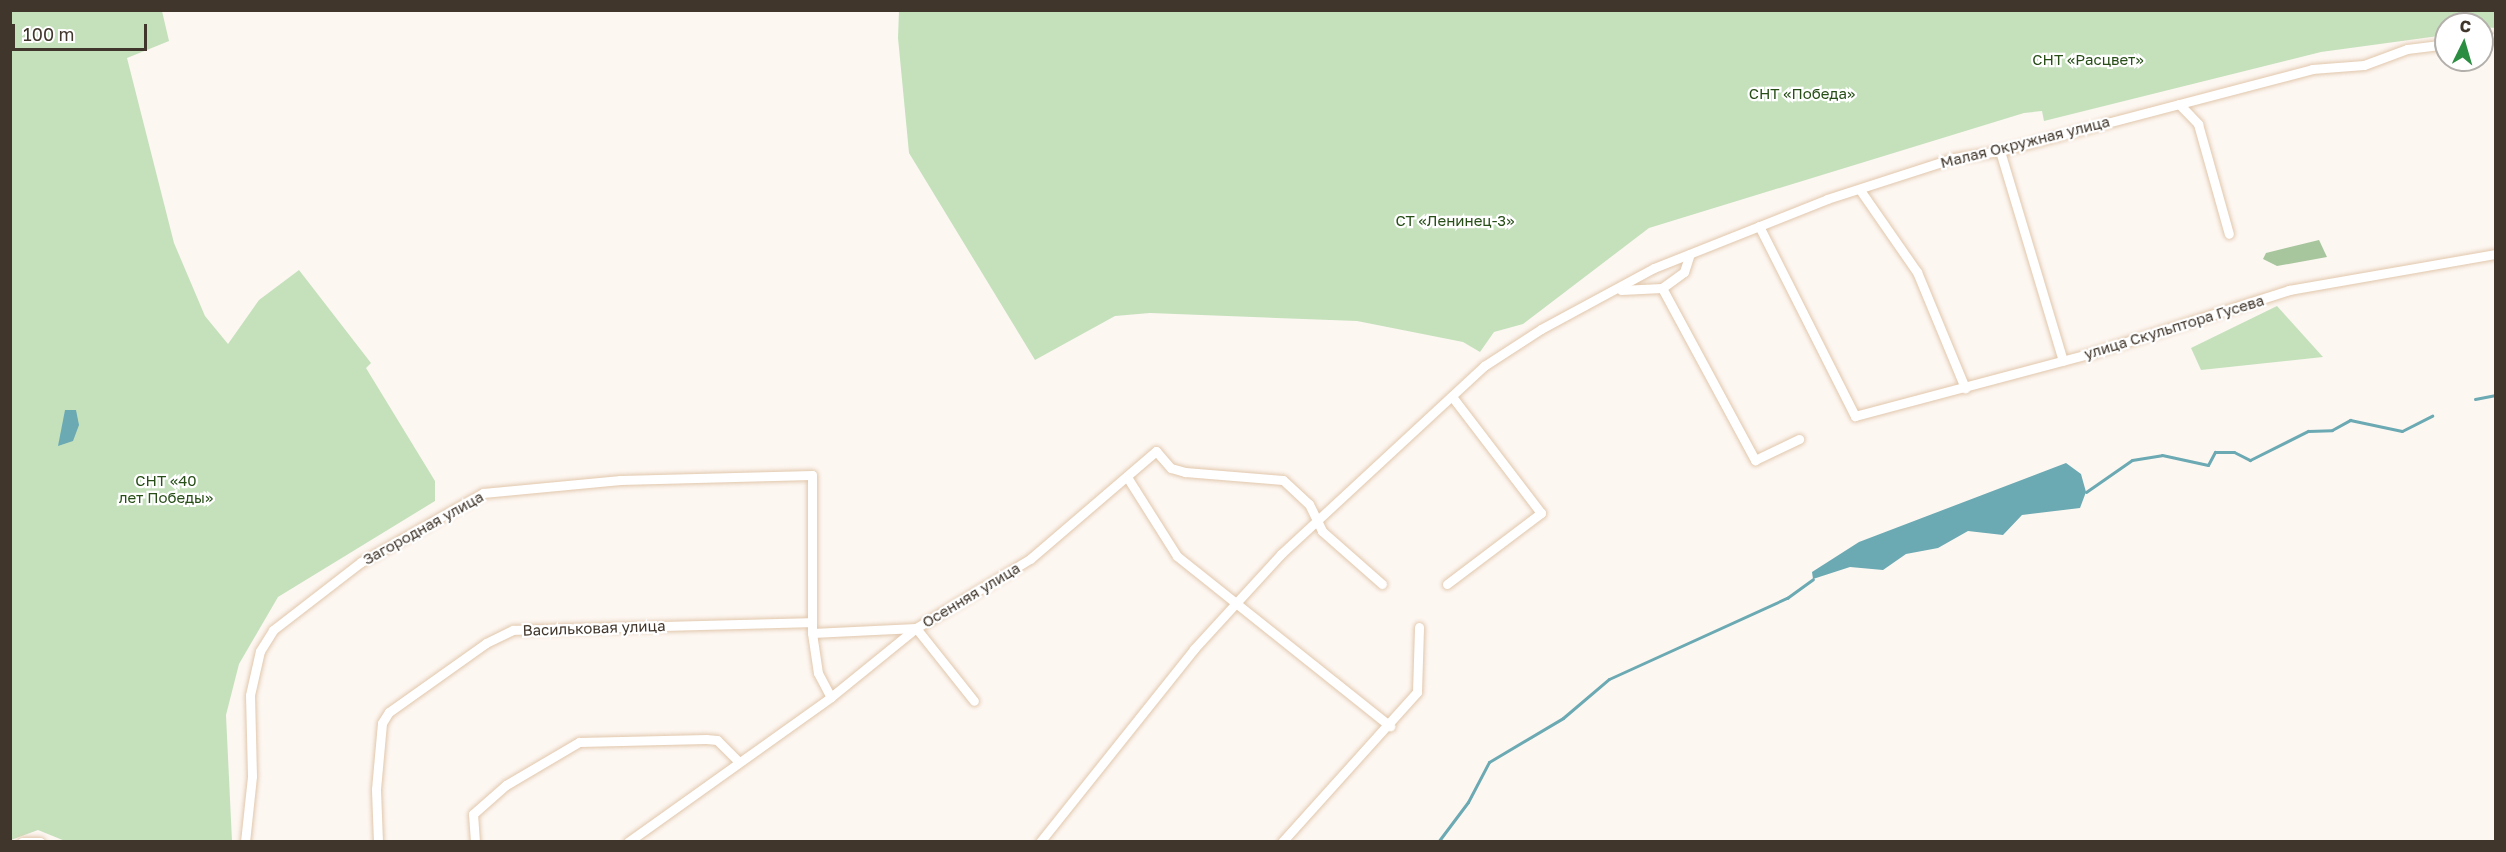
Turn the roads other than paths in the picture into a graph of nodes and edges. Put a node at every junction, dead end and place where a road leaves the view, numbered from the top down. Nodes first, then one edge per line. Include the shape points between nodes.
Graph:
1 (2434, 46) edge
2 (2179, 104) junction
3 (2000, 151) junction
4 (1860, 190) junction
5 (1760, 226) junction
6 (2229, 234) dead end
7 (1690, 254) junction
8 (2496, 254) edge
9 (1662, 288) junction
10 (1618, 290) junction
11 (2063, 361) junction
12 (1965, 388) junction
13 (1453, 398) junction
14 (1799, 439) dead end
15 (1127, 477) junction
16 (1316, 519) junction
17 (1382, 584) dead end
18 (1447, 584) dead end
19 (1232, 605) junction
20 (812, 622) junction
21 (1419, 627) dead end
22 (916, 628) junction
23 (812, 633) junction
24 (831, 697) junction
25 (974, 701) dead end
26 (1390, 726) junction
27 (739, 762) junction
28 (22, 842) edge
29 (40, 842) edge
30 (245, 842) edge
31 (378, 842) edge
32 (475, 842) edge
33 (628, 842) edge
34 (1040, 842) edge
35 (1282, 842) edge

1 - 2 street, Малая Окружная улица via 2407,49 2364,65 2312,69
2 - 3 street, Малая Окружная улица
2 - 6 street via 2198,124
3 - 4 street, Малая Окружная улица via 1954,158
3 - 11 street
4 - 5 street, Малая Окружная улица
4 - 12 street via 1917,272
5 - 7 street, Малая Окружная улица
5 - 12 street, улица Скульптора Гусева via 1856,416
7 - 9 street via 1684,272
7 - 10 street, Малая Окружная улица
8 - 11 street, улица Скульптора Гусева via 2289,290
9 - 10 street
9 - 14 street via 1755,460
10 - 13 street, Малая Окружная улица via 1500,353
11 - 12 street, улица Скульптора Гусева
13 - 16 street, Малая Окружная улица
13 - 18 street via 1541,513
15 - 16 street, Осенняя улица via 1138,461 1156,451 1170,468 1185,472 1282,480 1298,491
15 - 19 street via 1177,556
15 - 22 street, Осенняя улица via 1030,559
16 - 17 street
16 - 19 street, Малая Окружная улица
19 - 26 street
19 - 34 street, Малая Окружная улица
20 - 23 street
20 - 30 street, Загородная улица via 812,475 500,489 443,514 361,562 289,614 260,651 250,695 252,776
20 - 31 street, Васильковая улица via 513,630 486,644 389,712 382,723 376,789
21 - 26 street via 1418,692
22 - 23 street
22 - 24 street, Осенняя улица
22 - 25 street
23 - 24 street via 818,673
24 - 27 street, Осенняя улица
26 - 35 street
27 - 32 street via 717,740 579,742 506,785 473,814
27 - 33 street, Осенняя улица
28 - 29 street

